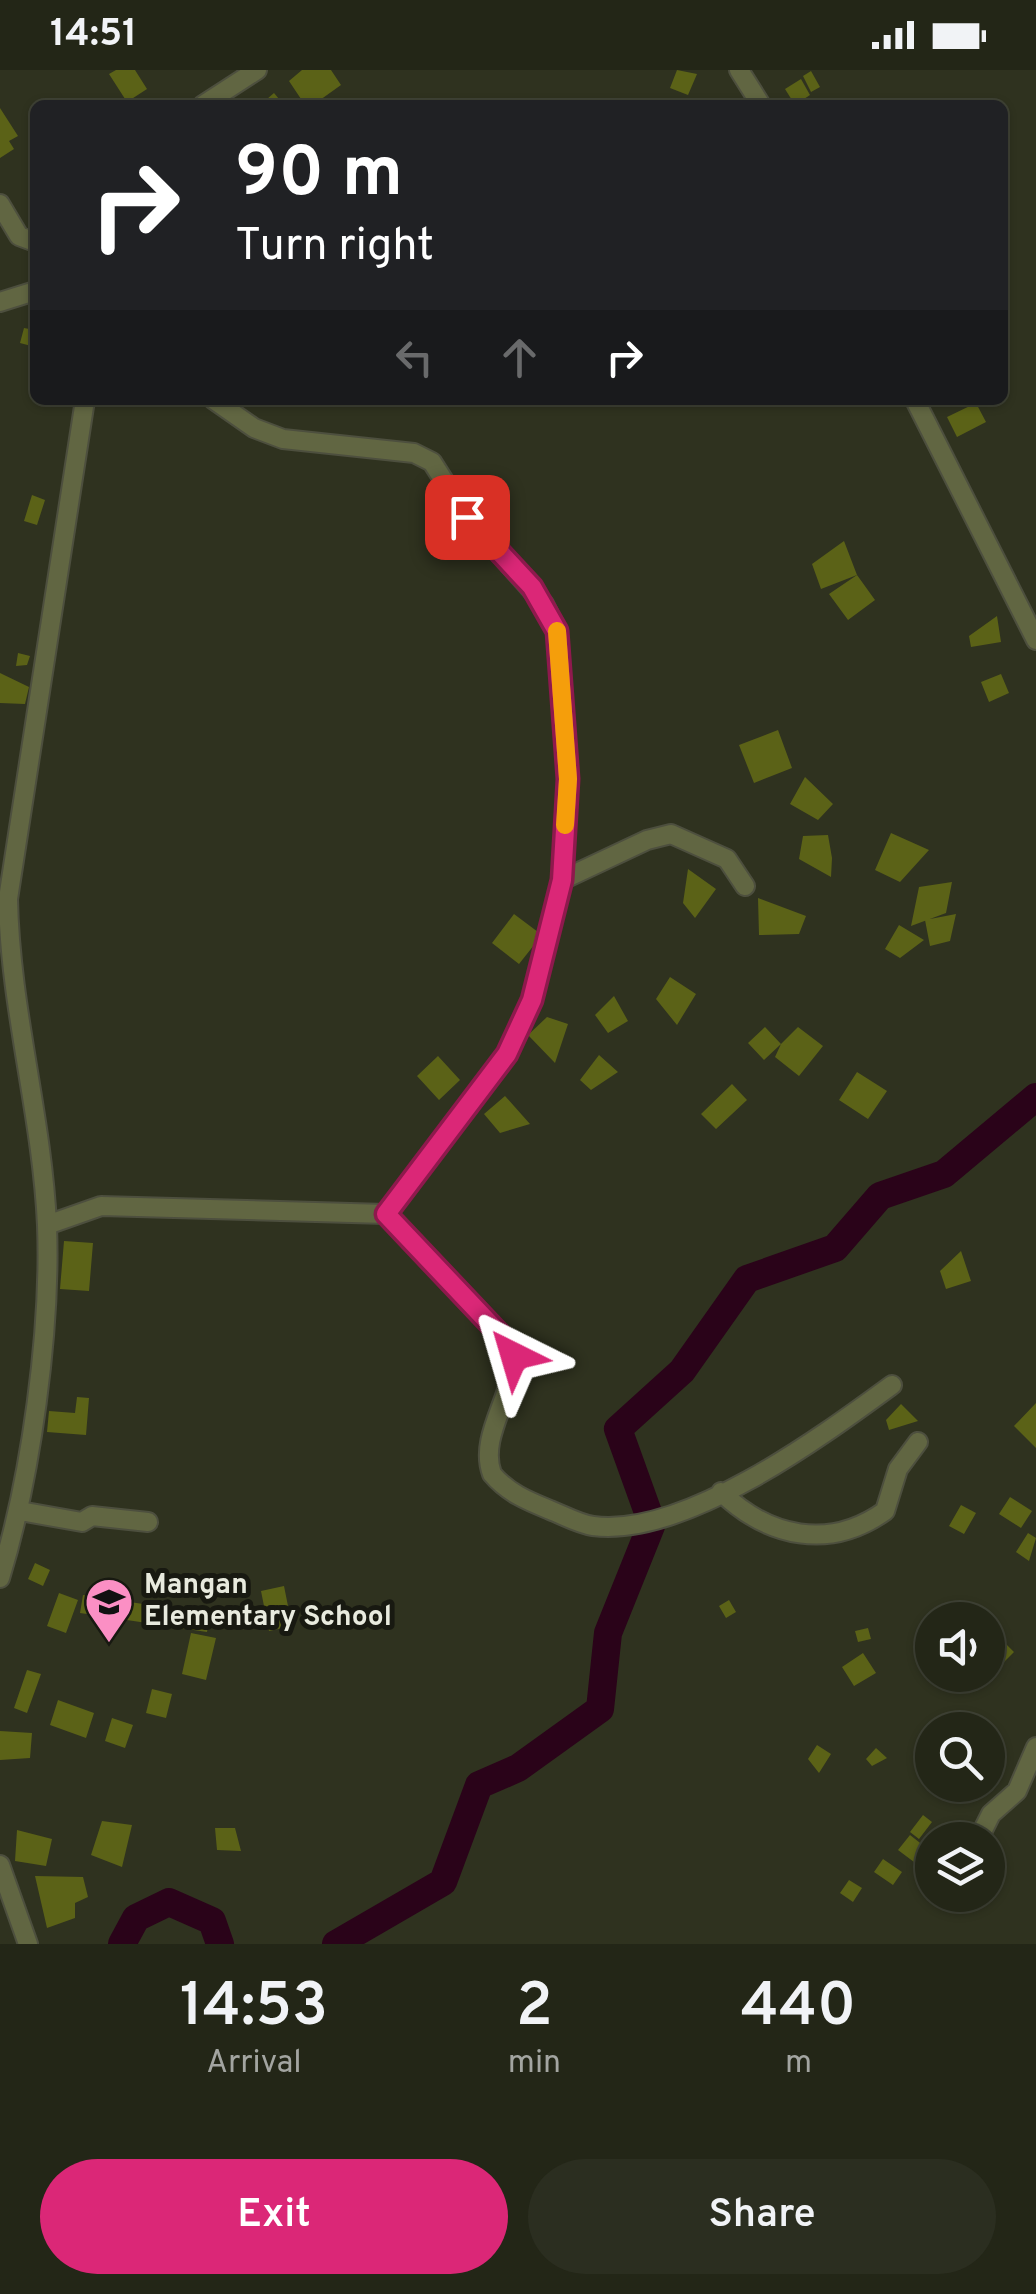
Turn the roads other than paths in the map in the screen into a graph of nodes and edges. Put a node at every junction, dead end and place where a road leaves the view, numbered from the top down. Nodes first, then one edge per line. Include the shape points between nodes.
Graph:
1 (258, 70) edge
2 (739, 70) edge
3 (212, 100) edge
4 (757, 100) edge
5 (0, 204) edge
6 (30, 240) edge
7 (30, 293) edge
8 (0, 302) edge
9 (84, 405) edge
10 (221, 405) edge
11 (918, 405) edge
12 (1036, 640) edge
13 (562, 880) junction
14 (745, 886) dead end
15 (386, 1214) junction
16 (46, 1224) junction
17 (892, 1385) dead end
18 (918, 1442) dead end
19 (721, 1492) junction
20 (20, 1511) junction
21 (148, 1522) dead end
22 (0, 1578) edge
23 (1036, 1747) edge
24 (988, 1822) edge
25 (0, 1865) edge
26 (28, 1944) edge

1 - 3 street
2 - 4 street
5 - 6 street via 19,236
7 - 8 street
9 - 16 street via 8,900 8,947
10 - 13 street via 283,439 423,456 538,596 552,617 560,650 568,779
11 - 12 street
13 - 14 street via 671,834 727,859
13 - 15 street via 532,1000 507,1054
15 - 16 street via 101,1206
15 - 19 street via 512,1348 488,1452 502,1486 591,1526 648,1524
16 - 20 street via 34,1414
17 - 19 street via 791,1459
18 - 19 street via 898,1469 885,1511 856,1530 799,1536 746,1516
20 - 21 street via 76,1521 92,1516
20 - 22 street
23 - 24 street via 1018,1791
25 - 26 street

